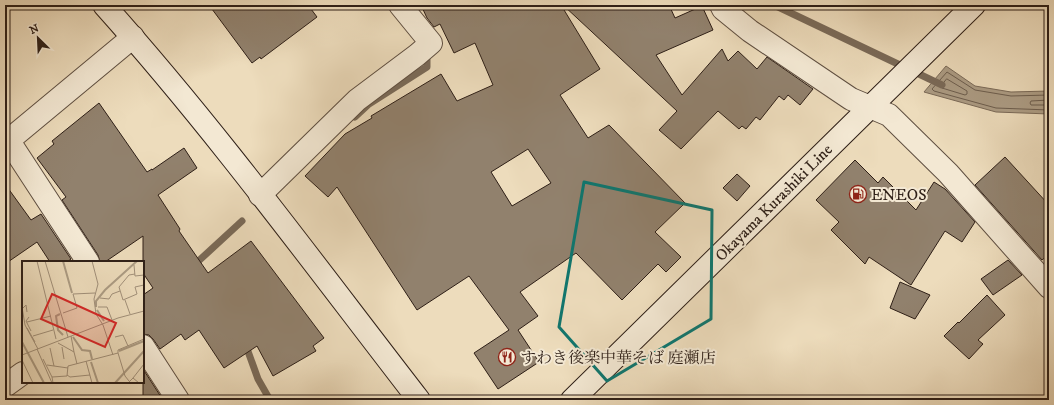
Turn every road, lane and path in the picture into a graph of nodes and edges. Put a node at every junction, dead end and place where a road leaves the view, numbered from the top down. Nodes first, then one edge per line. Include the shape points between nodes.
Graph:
1 (104, 5) edge
2 (400, 5) edge
3 (721, 5) edge
4 (974, 5) edge
5 (133, 37) junction
6 (870, 107) junction
7 (7, 138) edge
8 (260, 195) junction
9 (87, 261) edge
10 (1049, 287) edge
11 (144, 348) edge
12 (22, 374) edge
13 (5, 386) edge
14 (178, 400) edge
15 (419, 400) edge
16 (572, 400) edge

1 - 5 street
2 - 8 street via 431,44 357,100
3 - 6 street via 750,32 851,99
4 - 6 street, Okayama Kurashiki Line
5 - 7 street
5 - 8 street
6 - 10 street via 889,115 948,173
6 - 16 street, Okayama Kurashiki Line
7 - 9 street
8 - 15 street
11 - 14 street
12 - 13 street

